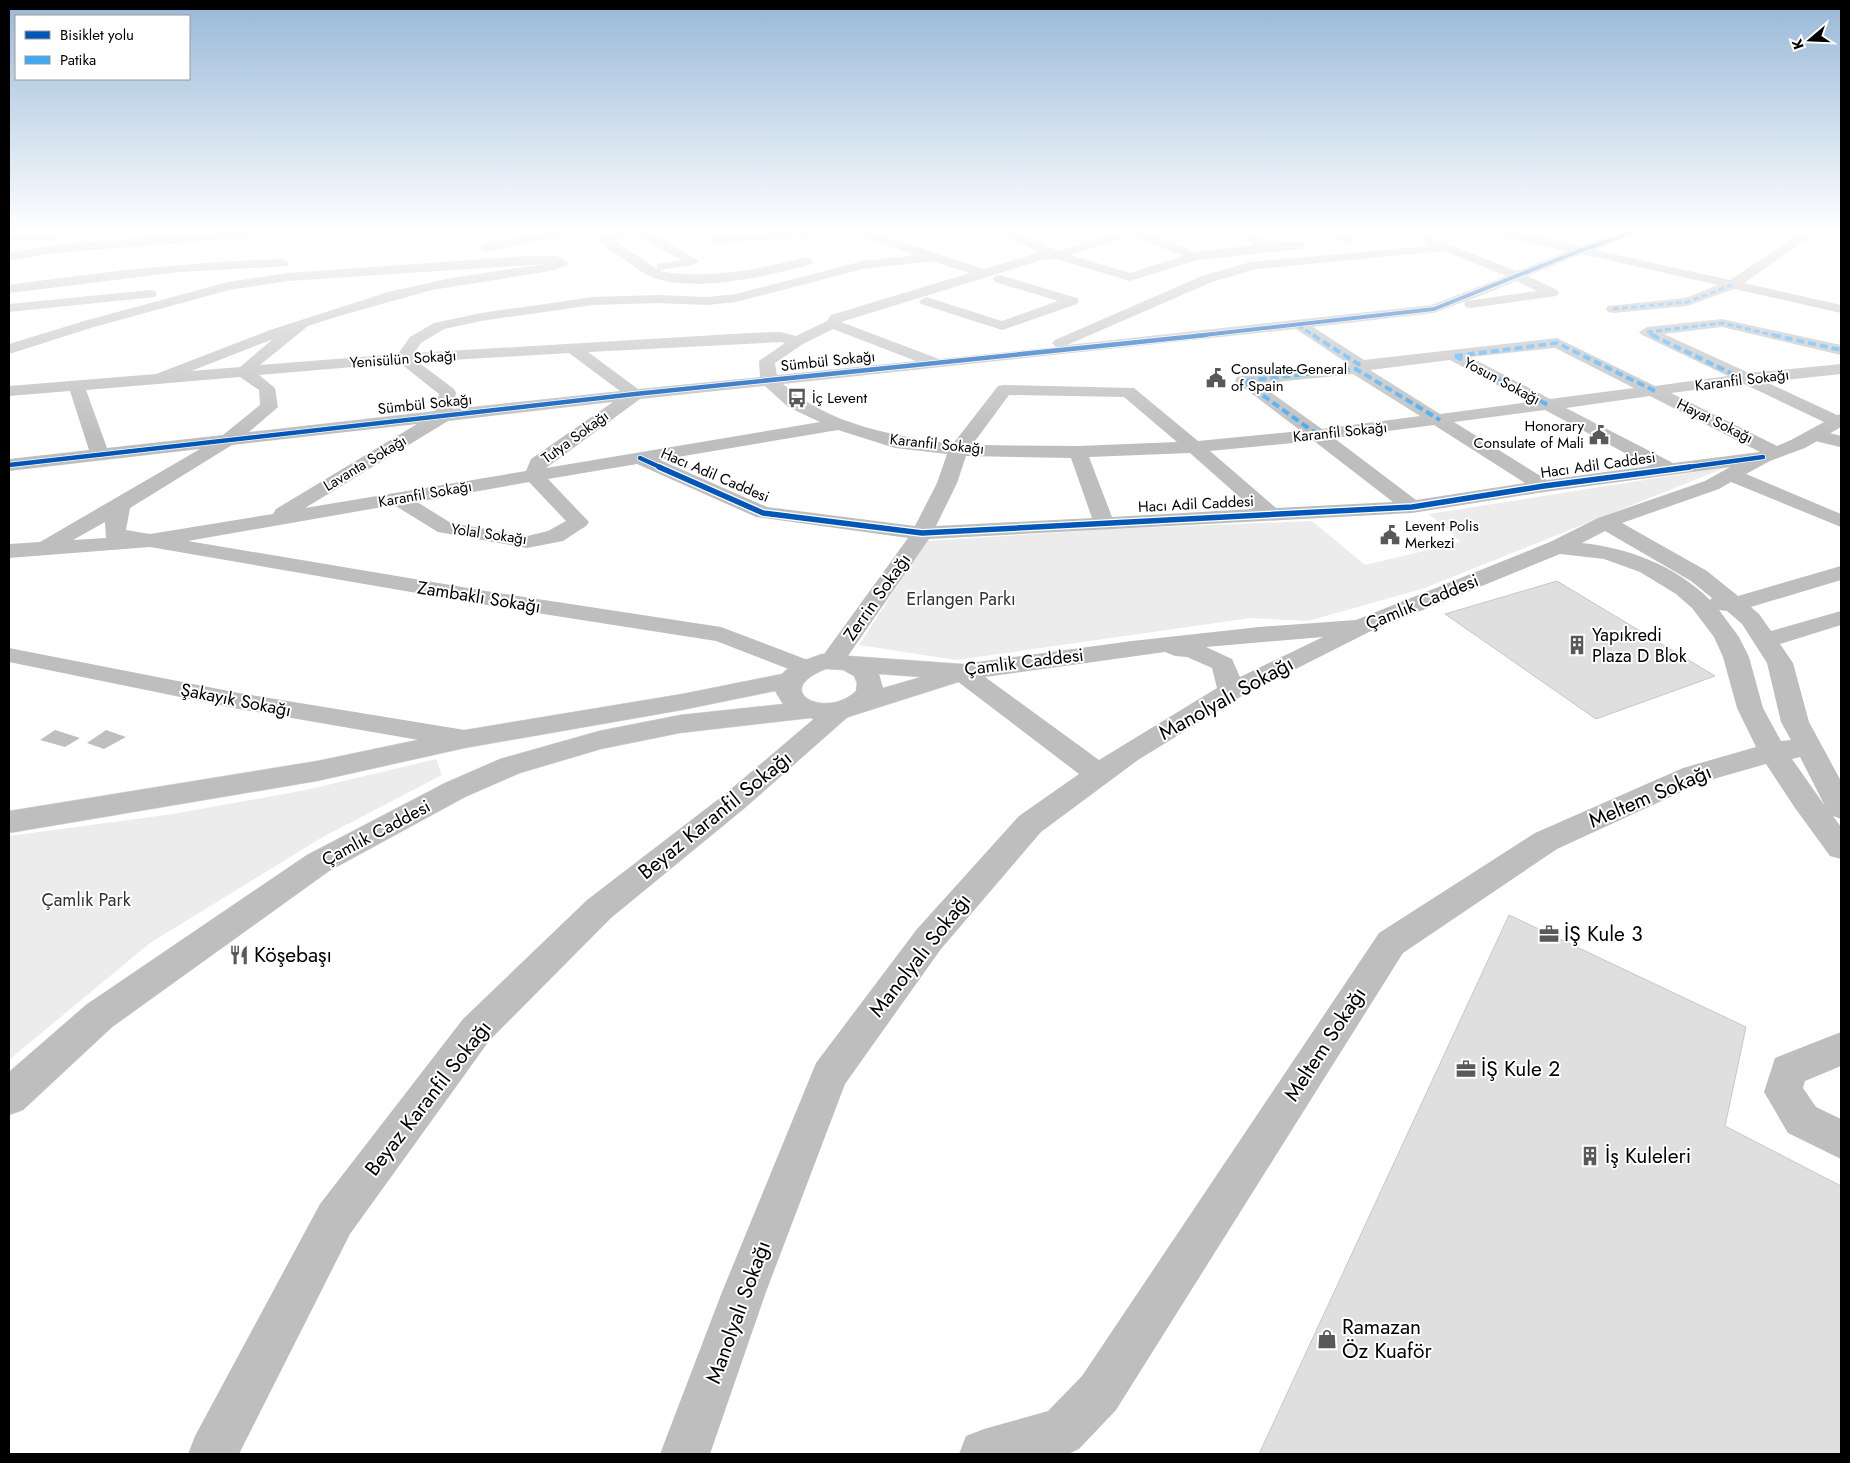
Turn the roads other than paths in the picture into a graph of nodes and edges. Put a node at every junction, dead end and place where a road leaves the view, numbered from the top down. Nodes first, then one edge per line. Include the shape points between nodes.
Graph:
1 (96, 299) edge
2 (180, 299) edge
3 (382, 299) edge
4 (649, 299) edge
5 (671, 299) edge
6 (718, 299) edge
7 (900, 299) edge
8 (932, 299) edge
9 (1066, 299) edge
10 (1160, 299) edge
11 (1457, 299) edge
12 (1506, 299) edge
13 (1695, 299) edge
14 (1800, 299) edge
15 (926, 301) junction
16 (9, 308) edge
17 (1841, 308) edge
18 (1434, 309) junction
19 (1614, 309) dead end
20 (302, 324) junction
21 (832, 324) junction
22 (1298, 324) junction
23 (798, 341) junction
24 (9, 349) edge
25 (575, 350) junction
26 (1841, 350) edge
27 (1033, 354) junction
28 (1455, 356) junction
29 (403, 358) junction
30 (988, 359) junction
31 (939, 364) junction
32 (1358, 367) junction
33 (1841, 369) edge
34 (244, 372) junction
35 (160, 378) junction
36 (1743, 379) junction
37 (769, 381) junction
38 (76, 385) junction
39 (1004, 390) junction
40 (9, 391) edge
41 (1654, 391) junction
42 (636, 394) junction
43 (1550, 406) junction
44 (443, 416) junction
45 (1440, 420) junction
46 (839, 424) junction
47 (1834, 429) edge
48 (1318, 435) junction
49 (228, 440) junction
50 (1194, 447) junction
51 (958, 450) junction
52 (1078, 452) junction
53 (1769, 454) junction
54 (100, 455) junction
55 (640, 458) junction
56 (10, 465) edge
57 (1670, 469) junction
58 (1731, 475) junction
59 (534, 476) junction
60 (1544, 486) junction
61 (398, 499) junction
62 (121, 505) junction
63 (1412, 507) junction
64 (1270, 514) junction
65 (270, 520) junction
66 (1841, 521) edge
67 (1605, 522) junction
68 (1104, 523) junction
69 (922, 532) junction
70 (149, 541) junction
71 (1558, 547) junction
72 (42, 548) junction
73 (9, 551) edge
74 (1841, 572) edge
75 (1695, 599) junction
76 (1734, 605) junction
77 (1841, 618) edge
78 (1360, 627) junction
79 (1765, 640) junction
80 (1132, 648) junction
81 (9, 654) edge
82 (841, 662) junction
83 (962, 672) junction
84 (797, 674) junction
85 (1231, 691) junction
86 (833, 709) junction
87 (465, 739) junction
88 (1790, 749) junction
89 (1099, 774) junction
90 (1841, 808) edge
91 (9, 822) edge
92 (1841, 848) edge
93 (1841, 1049) edge
94 (9, 1097) edge
95 (1841, 1140) edge
96 (213, 1454) edge
97 (685, 1454) edge
98 (984, 1454) edge

1 - 16 street
2 - 24 street
3 - 20 street
4 - 29 street via 593,301 439,326 415,340
5 - 6 street
7 - 21 street via 836,318
8 - 15 street
9 - 15 street via 1072,301 1002,326
10 - 27 street
11 - 18 street, Sümbül Sokağı
12 - 18 street, Sümbül Sokağı
13 - 19 street
14 - 17 street
15 - 21 street via 850,324
18 - 22 street, Sümbül Sokağı
20 - 34 street
20 - 35 street
21 - 23 street
21 - 31 street
22 - 27 street, Sümbül Sokağı
22 - 32 street
23 - 25 street, Yenisülün Sokağı via 781,337 750,338
23 - 37 street via 767,361
25 - 29 street, Yenisülün Sokağı
25 - 42 street
26 - 36 street via 1722,323 1647,332
27 - 30 street, Sümbül Sokağı
28 - 32 street
28 - 41 street, Yosun Sokağı via 1557,343
28 - 43 street, Yosun Sokağı
29 - 34 street, Yenisülün Sokağı
29 - 44 street via 448,393
30 - 31 street, Sümbül Sokağı
30 - 39 street
31 - 37 street, Sümbül Sokağı
32 - 45 street
32 - 48 street via 1243,382
33 - 36 street, Karanfil Sokağı
34 - 35 street, Yenisülün Sokağı
34 - 49 street via 267,388 270,407
35 - 38 street, Yenisülün Sokağı
36 - 41 street, Karanfil Sokağı
36 - 47 street
37 - 42 street, Sümbül Sokağı
37 - 46 street, Karanfil Sokağı via 794,403
38 - 40 street, Yenisülün Sokağı
38 - 54 street
39 - 50 street via 1128,392
39 - 51 street, Zerrin Sokağı
41 - 43 street, Karanfil Sokağı
41 - 53 street, Hayat Sokağı
42 - 44 street, Sümbül Sokağı
42 - 59 street, Tutya Sokağı via 538,462
43 - 45 street, Karanfil Sokağı
43 - 57 street, Yosun Sokağı
44 - 49 street, Sümbül Sokağı
44 - 65 street, Lavanta Sokağı
45 - 48 street, Karanfil Sokağı
45 - 60 street
46 - 51 street, Karanfil Sokağı via 894,442
46 - 55 street, Karanfil Sokağı
47 - 53 street, Çamlık Caddesi
48 - 50 street, Karanfil Sokağı
48 - 63 street
49 - 54 street, Sümbül Sokağı
49 - 62 street
50 - 52 street, Karanfil Sokağı
50 - 64 street
51 - 52 street, Karanfil Sokağı
51 - 69 street, Zerrin Sokağı via 947,483
52 - 68 street
53 - 57 street, Hacı Adil Caddesi
53 - 58 street, Çamlık Caddesi
54 - 56 street, Sümbül Sokağı
55 - 59 street, Karanfil Sokağı
55 - 69 street, Hacı Adil Caddesi via 763,513
57 - 60 street, Hacı Adil Caddesi
58 - 66 street
58 - 67 street, Çamlık Caddesi via 1712,485
59 - 61 street, Karanfil Sokağı
59 - 61 street, Yolal Sokağı via 579,522 555,536 527,542 445,528
60 - 63 street, Hacı Adil Caddesi
61 - 65 street, Karanfil Sokağı
62 - 70 street via 114,535
62 - 72 street
63 - 64 street, Hacı Adil Caddesi
64 - 68 street, Hacı Adil Caddesi
65 - 70 street, Karanfil Sokağı
67 - 71 street, Çamlık Caddesi
67 - 76 street via 1699,576
68 - 69 street, Hacı Adil Caddesi
69 - 82 street, Zerrin Sokağı
70 - 72 street, Karanfil Sokağı
70 - 84 street, Zambaklı Sokağı via 721,634
71 - 75 street via 1606,553 1639,563 1680,584
71 - 78 street, Çamlık Caddesi
72 - 73 street, Karanfil Sokağı
74 - 76 street
75 - 76 street
75 - 88 street via 1711,614 1736,656 1752,713
76 - 79 street via 1751,619
77 - 79 street
78 - 80 street, Çamlık Caddesi
78 - 85 street, Manolyalı Sokağı
79 - 88 street via 1780,663 1795,722
80 - 83 street, Çamlık Caddesi
80 - 85 street via 1192,650 1223,664
81 - 87 street, Şakayık Sokağı via 239,701
82 - 83 street, Çamlık Caddesi
82 - 84 street, Çamlık Caddesi
82 - 86 street, Beyaz Karanfil Sokağı via 861,669 871,684 863,700
83 - 86 street
83 - 89 street
84 - 86 street via 787,688 792,701
84 - 87 street via 682,702
85 - 89 street, Manolyalı Sokağı
86 - 94 street, Çamlık Caddesi via 680,724 599,740 510,766 455,790 318,863 99,1016
86 - 96 street, Beyaz Karanfil Sokağı via 734,801 599,909 476,1030 336,1219
87 - 91 street via 317,771
88 - 90 street
88 - 92 street via 1813,813
88 - 98 street, Meltem Sokağı via 1693,775 1546,841 1391,943 1099,1393 1062,1432
89 - 97 street, Manolyalı Sokağı via 1030,824 929,939 829,1075
93 - 95 street via 1788,1070 1784,1092 1802,1120

